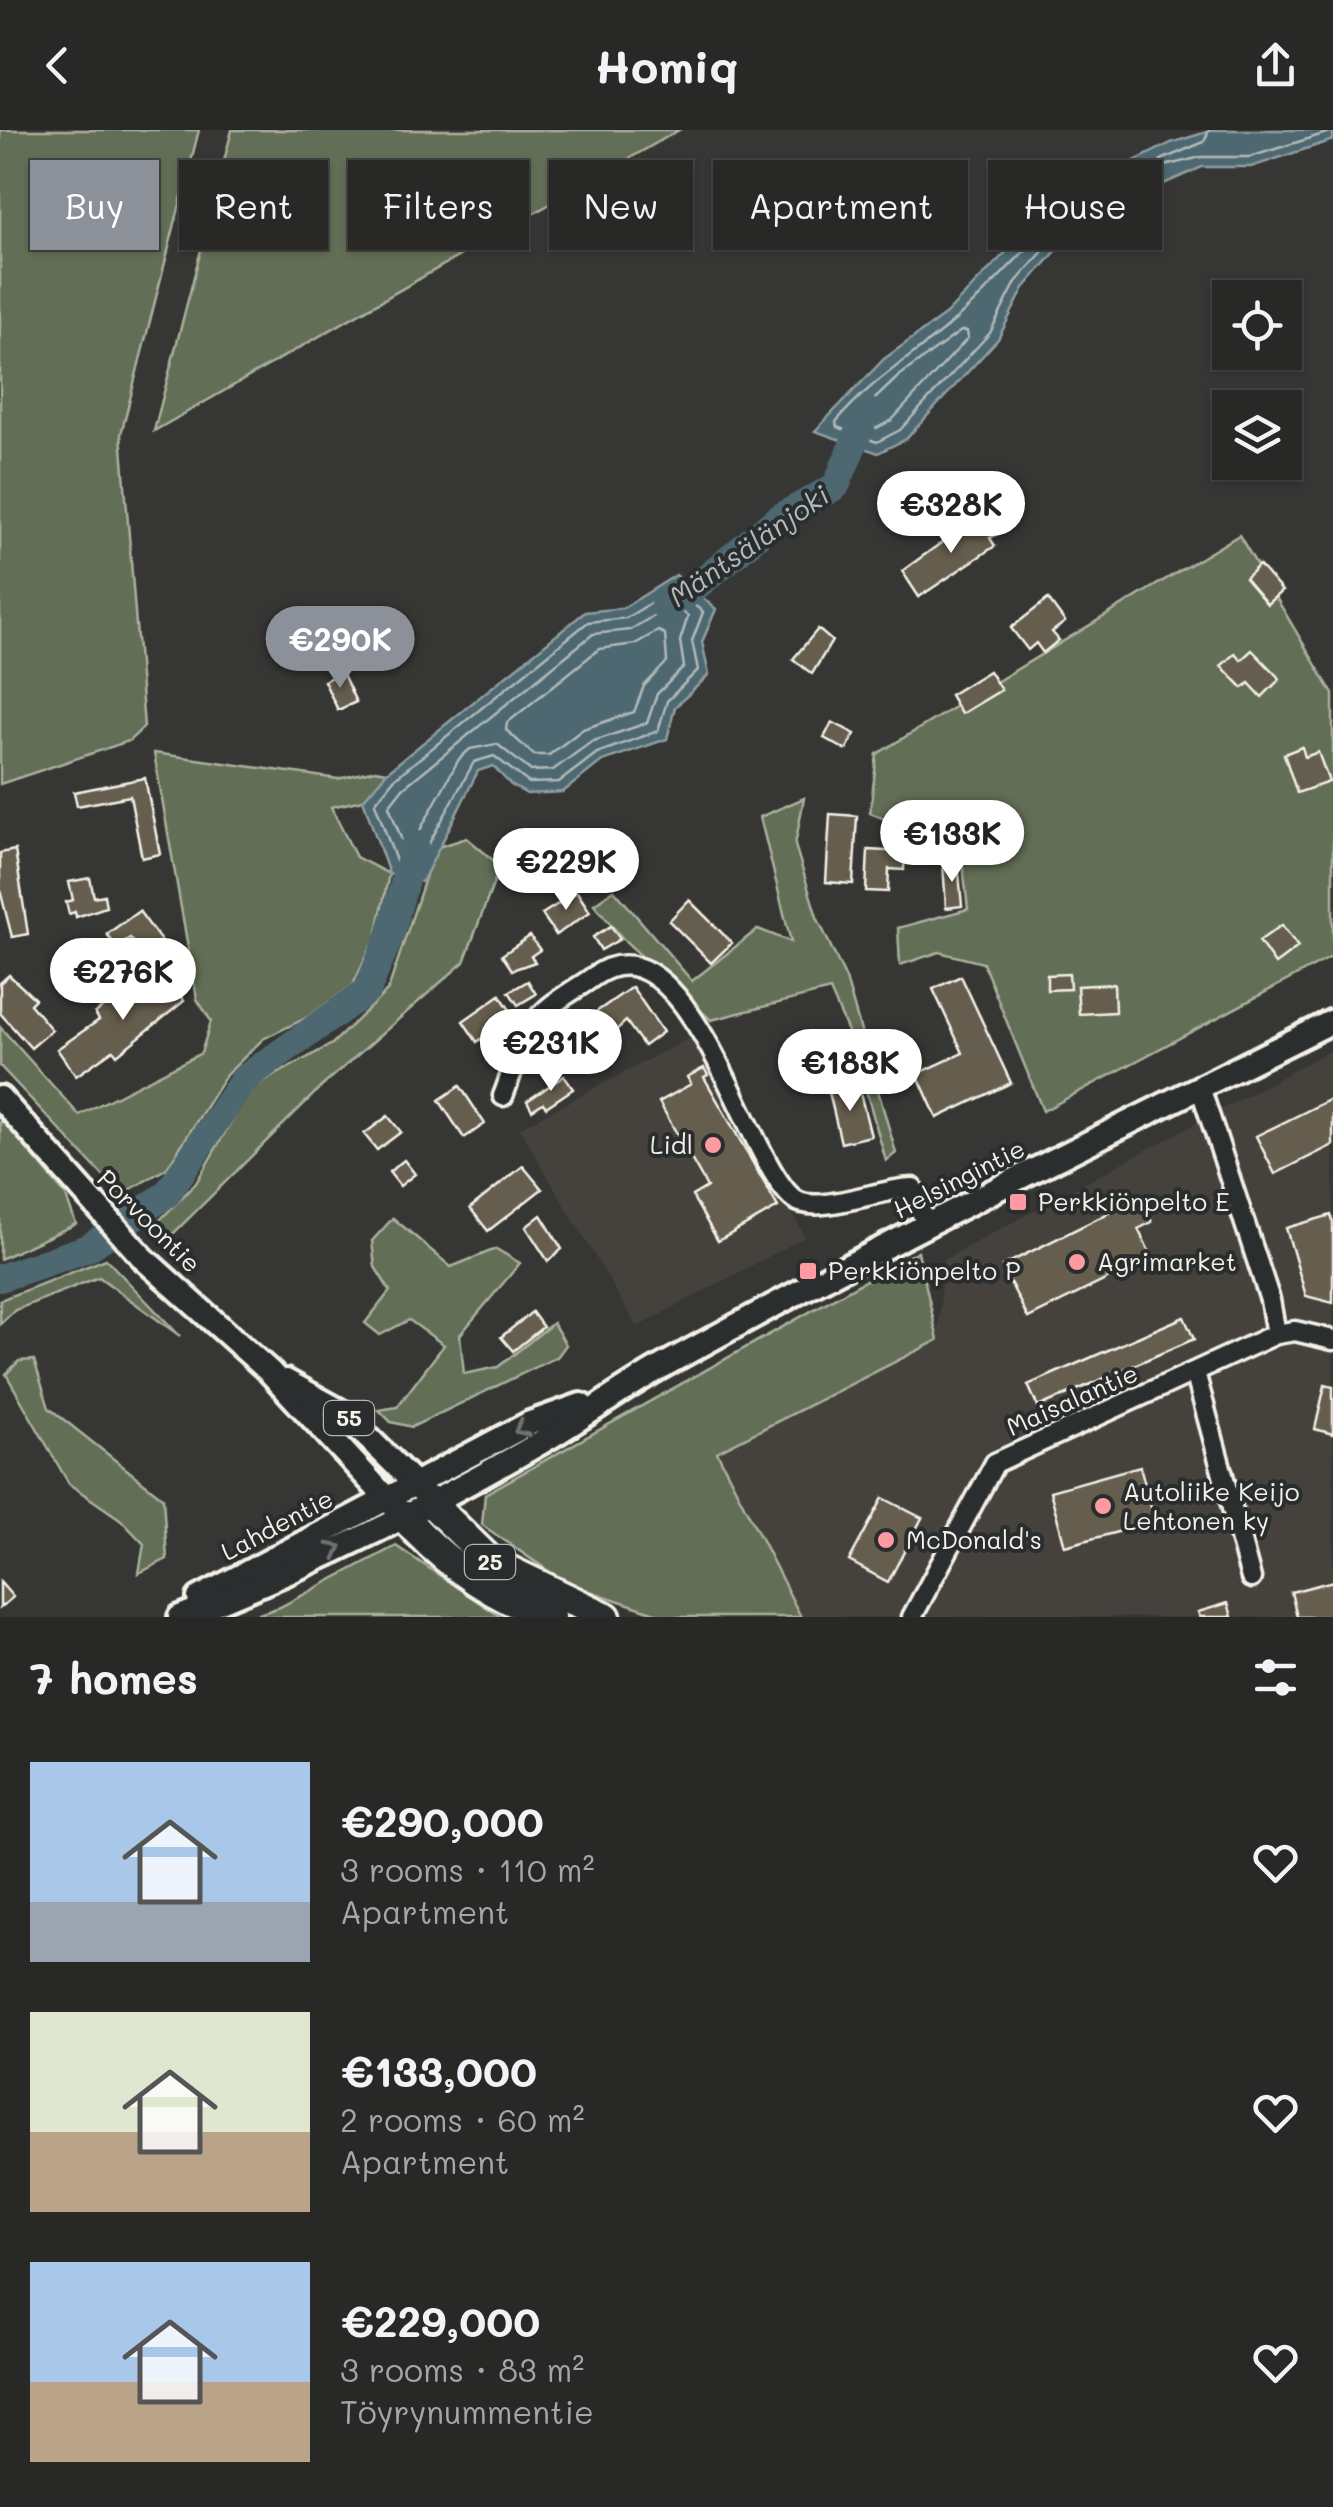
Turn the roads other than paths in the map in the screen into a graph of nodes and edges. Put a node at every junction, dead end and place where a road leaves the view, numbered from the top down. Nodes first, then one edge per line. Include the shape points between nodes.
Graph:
1 (1333, 1020) edge
2 (1200, 1087) junction
3 (503, 1096) dead end
4 (0, 1098) edge
5 (926, 1226) junction
6 (1276, 1334) junction
7 (1333, 1340) edge
8 (270, 1372) junction
9 (1195, 1372) junction
10 (422, 1492) junction
11 (395, 1506) junction
12 (1251, 1578) dead end
13 (166, 1617) edge
14 (180, 1617) edge
15 (551, 1617) edge
16 (606, 1617) edge
17 (912, 1617) edge

1 - 2 main road, Helsingintie
2 - 5 main road, Helsingintie
2 - 6 street
3 - 5 street via 533,1024 602,971 632,968 652,976 694,1016 760,1146 795,1199 811,1207 913,1188
4 - 8 main road, Porvoontie / 55 via 144,1259
5 - 10 main road, Helsingintie via 612,1394 541,1442
6 - 7 street, Maisalantie
6 - 9 street, Maisalantie
8 - 10 main road, Porvoontie / 55 via 342,1412
8 - 11 main road, Porvoontie / 55
9 - 12 street
9 - 17 street, Maisalantie via 995,1463
10 - 11 main road, Lahdentie
10 - 16 highway, 25 via 491,1562
11 - 13 main road, Lahdentie via 260,1562
14 -> 11 main road, Lahdentie via 268,1584
11 - 15 highway, 25 via 428,1546 478,1584

